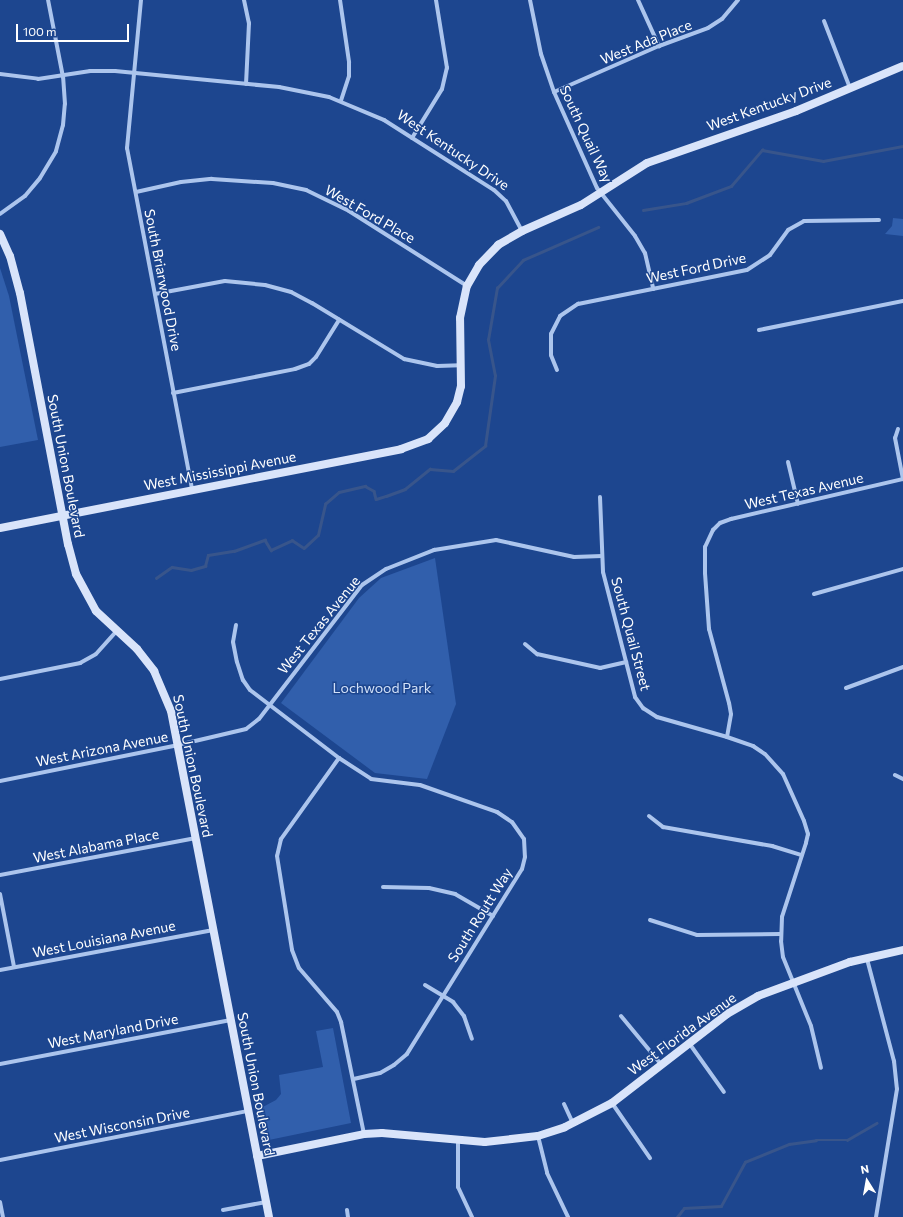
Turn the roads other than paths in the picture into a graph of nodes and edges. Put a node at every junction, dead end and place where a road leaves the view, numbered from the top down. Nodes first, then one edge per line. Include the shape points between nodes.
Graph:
1 (48, 0) edge
2 (141, 0) edge
3 (244, 0) edge
4 (340, 0) edge
5 (436, 0) edge
6 (530, 0) edge
7 (638, 0) edge
8 (738, 0) edge
9 (824, 21) dead end
10 (659, 46) junction
11 (903, 66) edge
12 (134, 73) junction
13 (0, 74) edge
14 (63, 77) junction
15 (246, 84) junction
16 (850, 88) junction
17 (554, 92) junction
18 (341, 101) junction
19 (412, 138) junction
20 (136, 192) junction
21 (600, 193) junction
22 (0, 214) edge
23 (879, 220) dead end
24 (522, 231) junction
25 (0, 234) edge
26 (467, 286) junction
27 (653, 289) junction
28 (154, 294) junction
29 (903, 301) edge
30 (339, 320) junction
31 (759, 330) dead end
32 (460, 365) junction
33 (557, 370) dead end
34 (173, 393) junction
35 (898, 429) dead end
36 (788, 462) dead end
37 (903, 479) edge
38 (192, 490) junction
39 (600, 497) dead end
40 (798, 504) junction
41 (62, 516) junction
42 (0, 528) edge
43 (602, 556) junction
44 (903, 569) edge
45 (814, 594) dead end
46 (236, 625) dead end
47 (117, 631) junction
48 (525, 644) dead end
49 (626, 662) junction
50 (903, 666) edge
51 (0, 679) edge
52 (846, 688) dead end
53 (269, 706) junction
54 (727, 737) junction
55 (178, 745) junction
56 (339, 758) junction
57 (895, 775) dead end
58 (903, 779) edge
59 (0, 781) edge
60 (649, 816) dead end
61 (195, 838) junction
62 (802, 855) junction
63 (0, 875) edge
64 (383, 887) dead end
65 (0, 894) edge
66 (493, 916) junction
67 (650, 920) dead end
68 (213, 930) junction
69 (781, 934) junction
70 (903, 950) edge
71 (867, 959) junction
72 (14, 967) junction
73 (0, 970) edge
74 (792, 982) junction
75 (425, 985) dead end
76 (443, 995) junction
77 (621, 1016) dead end
78 (231, 1020) junction
79 (472, 1039) dead end
80 (688, 1043) junction
81 (660, 1063) junction
82 (0, 1064) edge
83 (821, 1068) dead end
84 (354, 1079) junction
85 (724, 1092) dead end
86 (612, 1103) junction
87 (564, 1104) dead end
88 (248, 1111) junction
89 (573, 1123) junction
90 (364, 1134) junction
91 (538, 1136) junction
92 (458, 1141) junction
93 (257, 1156) junction
94 (650, 1158) dead end
95 (0, 1160) edge
96 (0, 1202) edge
97 (266, 1202) junction
98 (223, 1210) dead end
99 (347, 1210) dead end
100 (3, 1217) edge
101 (269, 1217) edge
102 (348, 1217) edge
103 (472, 1217) edge
104 (568, 1217) edge
105 (876, 1217) edge

1 - 14 street
2 - 12 street, South Briarwood Drive
3 - 15 street via 249,23
4 - 18 street via 349,62 349,76
5 - 19 street via 447,68 442,89
6 - 17 street, South Quail Way via 541,54
7 - 10 street
8 - 10 street, West Ada Place via 722,20 708,28
9 - 16 street
10 - 17 street, West Ada Place
11 - 16 street, West Kentucky Drive
12 - 14 street, West Kentucky Drive via 98,70
12 - 15 street, West Kentucky Drive
12 - 20 street, South Briarwood Drive via 127,140
13 - 14 street, West Kentucky Drive via 38,79
14 - 22 street via 65,114 52,160 25,196
15 - 18 street, West Kentucky Drive via 299,90
16 - 21 street, West Kentucky Drive via 796,111 647,163
17 - 21 street, South Quail Way
18 - 19 street, West Kentucky Drive via 384,120
19 - 24 street, West Kentucky Drive via 501,195
20 - 26 street, West Ford Place via 181,182 212,179 273,183 306,190 349,211
20 - 28 street, South Briarwood Drive
21 - 24 street, West Kentucky Drive via 581,205
21 - 27 street, South Quail Way via 635,236 645,253
23 - 27 street, West Ford Drive via 804,221 788,230 770,256 756,267
24 - 26 street via 492,250 478,265
25 - 41 street, South Union Boulevard via 11,260 20,293
26 - 32 street via 460,318
27 - 33 street, West Ford Drive via 597,299 569,308 554,325 551,334 551,355
28 - 30 street via 207,283 245,282 291,292
28 - 34 street, South Briarwood Drive
29 - 31 street
30 - 32 street via 404,359 437,366
30 - 34 street via 309,364
32 - 38 street, West Mississippi Avenue via 461,386 457,402 441,429 428,439 401,449
34 - 38 street, South Briarwood Drive
35 - 37 street via 895,438
36 - 40 street
37 - 40 street, West Texas Avenue
38 - 41 street, West Mississippi Avenue
39 - 43 street, South Quail Street
40 - 54 street, West Texas Avenue via 720,523 713,530 705,547 709,629 731,714
41 - 42 street, West Mississippi Avenue
41 - 47 street, South Union Boulevard via 79,582 96,610
43 - 49 street, South Quail Street
43 - 53 street, West Texas Avenue via 574,557 496,540 449,545 386,569 362,585
44 - 45 street
46 - 53 street, South Routt Way via 233,642 241,675 250,690
47 - 51 street via 96,654 80,663
47 - 55 street, South Union Boulevard via 143,656 158,678 171,711
48 - 49 street via 536,654 600,668
49 - 54 street, South Quail Street via 635,697 643,708 657,717
50 - 52 street
53 - 55 street, West Arizona Avenue via 259,719 246,729
53 - 56 street, South Routt Way
54 - 62 street, South Quail Street via 753,746 765,754 783,774 808,834
55 - 59 street, West Arizona Avenue
55 - 61 street, South Union Boulevard
56 - 66 street, South Routt Way via 371,779 420,785 481,805 512,822 524,839 525,857 522,869
56 - 84 street via 281,838 277,856 292,950 299,968 337,1012
57 - 58 street
60 - 62 street via 663,826 772,846
61 - 63 street, West Alabama Place
61 - 68 street, South Union Boulevard
62 - 69 street, South Quail Street via 782,917
64 - 66 street via 429,888 455,894
65 - 72 street
66 - 76 street, South Routt Way
67 - 69 street via 697,935
68 - 72 street, West Louisiana Avenue
68 - 78 street, South Union Boulevard
69 - 74 street, South Quail Street via 783,957
70 - 71 street, West Florida Avenue
71 - 74 street, West Florida Avenue via 850,962
71 - 105 street via 894,1061 897,1089 895,1115
72 - 73 street, West Louisiana Avenue
74 - 80 street, West Florida Avenue via 758,996 727,1014
74 - 83 street, South Quail Street via 811,1026
75 - 76 street
76 - 79 street via 464,1016
76 - 84 street, South Routt Way via 407,1054 394,1066 380,1073
77 - 81 street
78 - 82 street, West Maryland Drive
78 - 88 street, South Union Boulevard
80 - 81 street, West Florida Avenue
80 - 85 street
81 - 86 street, West Florida Avenue
84 - 90 street
86 - 89 street, West Florida Avenue
86 - 94 street
87 - 89 street
88 - 93 street, South Union Boulevard
88 - 95 street, West Wisconsin Drive
89 - 91 street, West Florida Avenue
90 - 92 street, West Florida Avenue via 401,1132
90 - 93 street, West Florida Avenue
91 - 92 street, West Florida Avenue via 507,1141
91 - 104 street via 548,1173
92 - 103 street via 458,1187
93 - 97 street, South Union Boulevard
96 - 100 street
97 - 98 street
97 - 101 street, South Union Boulevard
99 - 102 street

